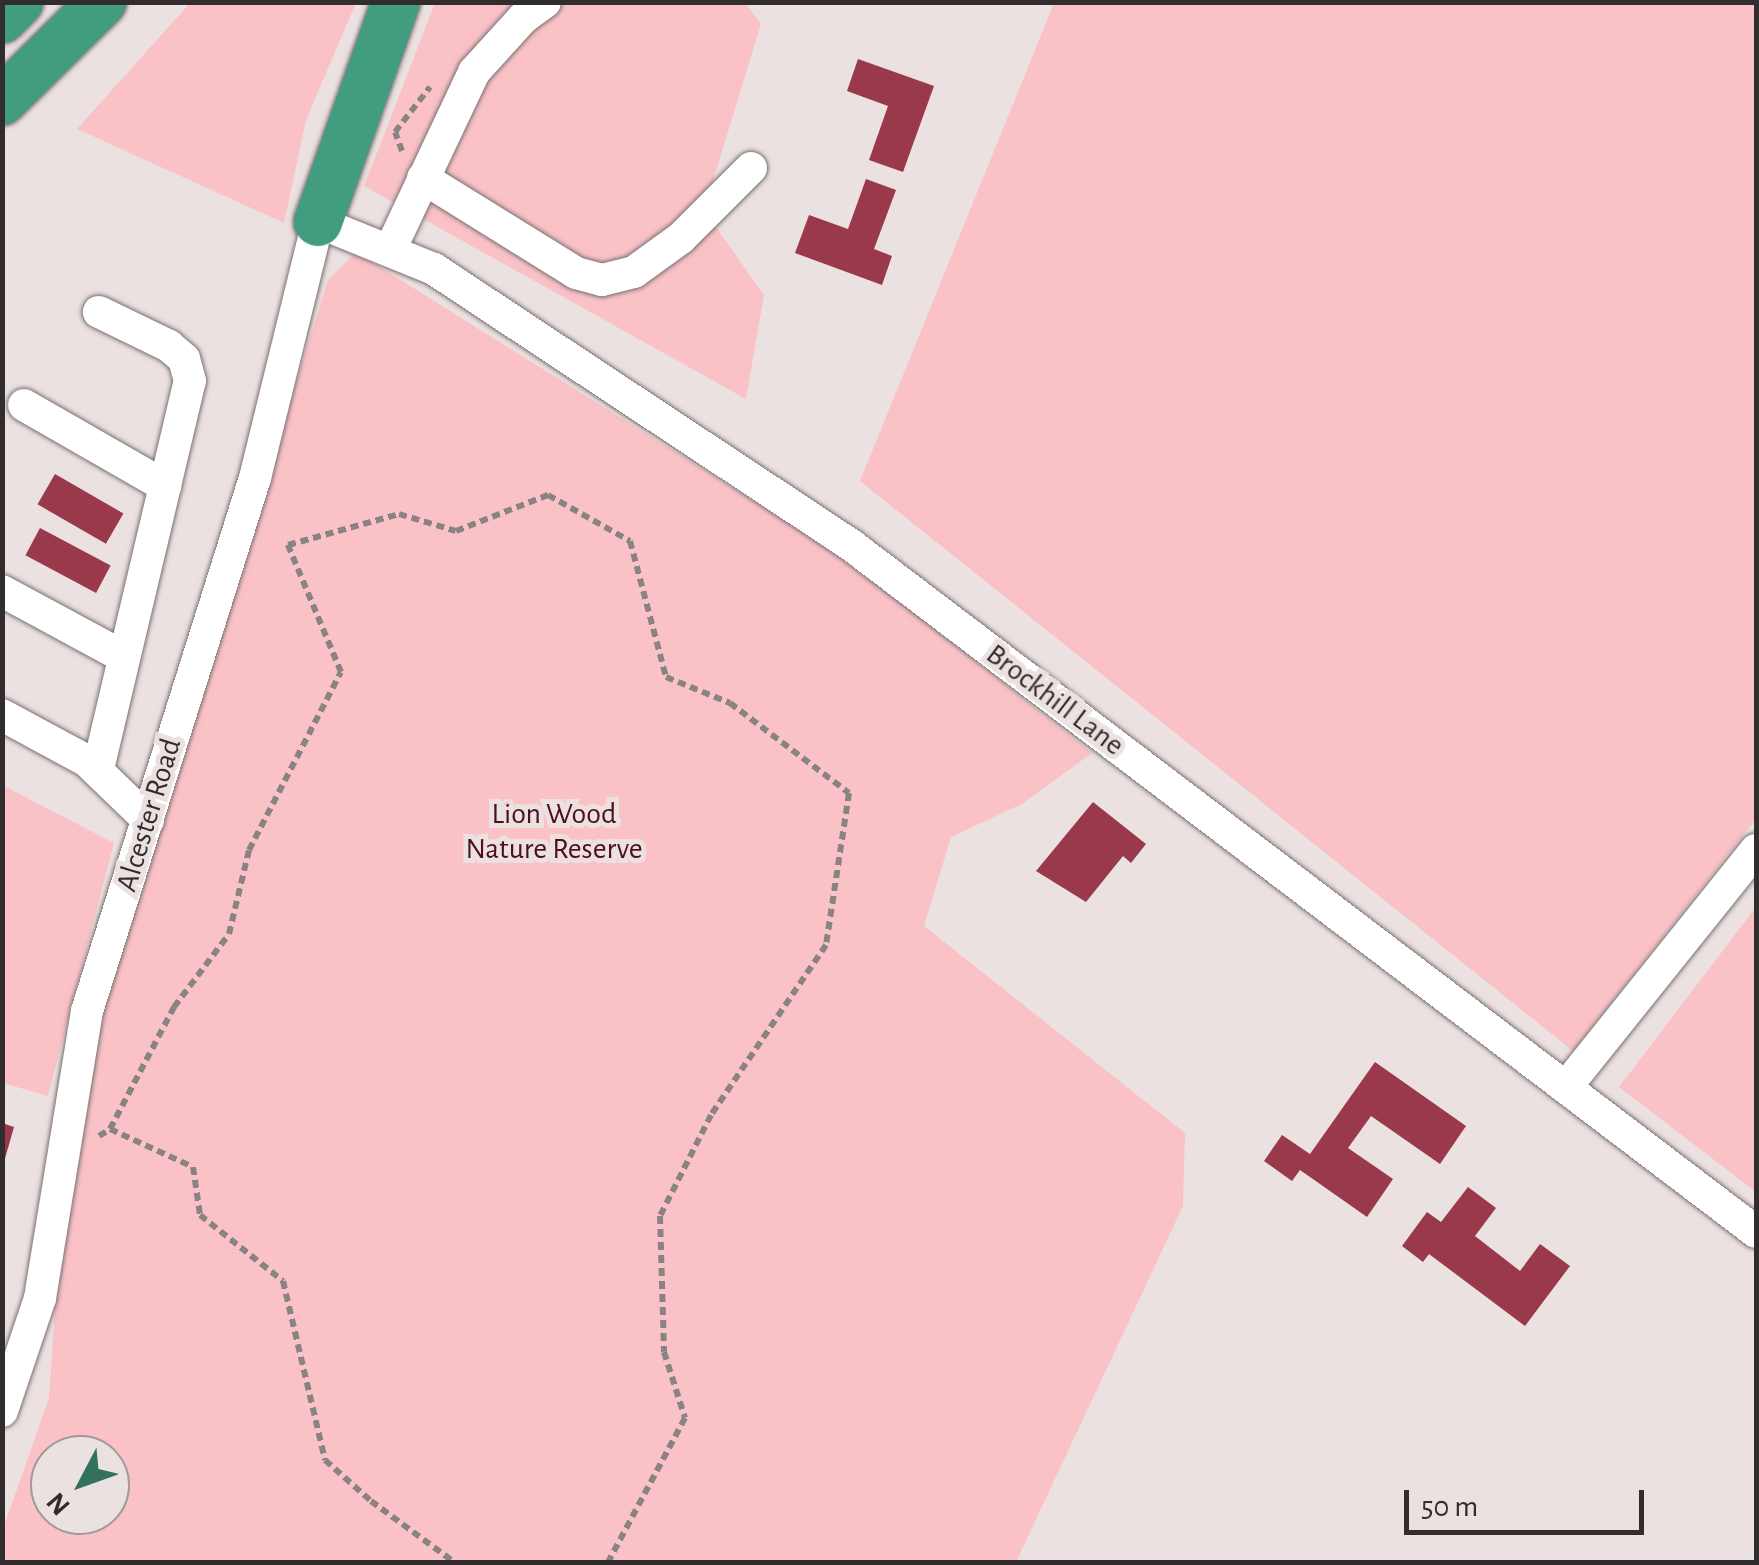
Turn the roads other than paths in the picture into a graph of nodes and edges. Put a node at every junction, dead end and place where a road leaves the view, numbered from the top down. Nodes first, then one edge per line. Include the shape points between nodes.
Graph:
1 (19, 2) edge
2 (102, 2) edge
3 (396, 2) edge
4 (545, 2) edge
5 (2, 18) edge
6 (2, 102) edge
7 (751, 168) dead end
8 (423, 178) junction
9 (318, 222) junction
10 (390, 250) junction
11 (99, 312) dead end
12 (24, 405) dead end
13 (164, 486) junction
14 (2, 592) edge
15 (124, 657) junction
16 (2, 715) edge
17 (98, 770) junction
18 (148, 820) junction
19 (1756, 850) edge
20 (1566, 1088) junction
21 (1756, 1232) edge
22 (2, 1411) edge

1 - 5 highway
2 - 6 highway
3 - 9 highway
4 - 8 street via 474,72
7 - 8 street via 681,238 634,272 602,280 576,273
8 - 10 street
9 - 10 street, Brockhill Lane
9 - 18 street, Alcester Road via 255,478
10 - 20 street, Brockhill Lane via 434,269 851,545
11 - 13 street via 184,359 190,380
12 - 13 street
13 - 15 street
14 - 15 street
15 - 17 street
16 - 17 street
17 - 18 street
18 - 22 street, Alcester Road via 87,1011 40,1298
19 - 20 street
20 - 21 street, Brockhill Lane

